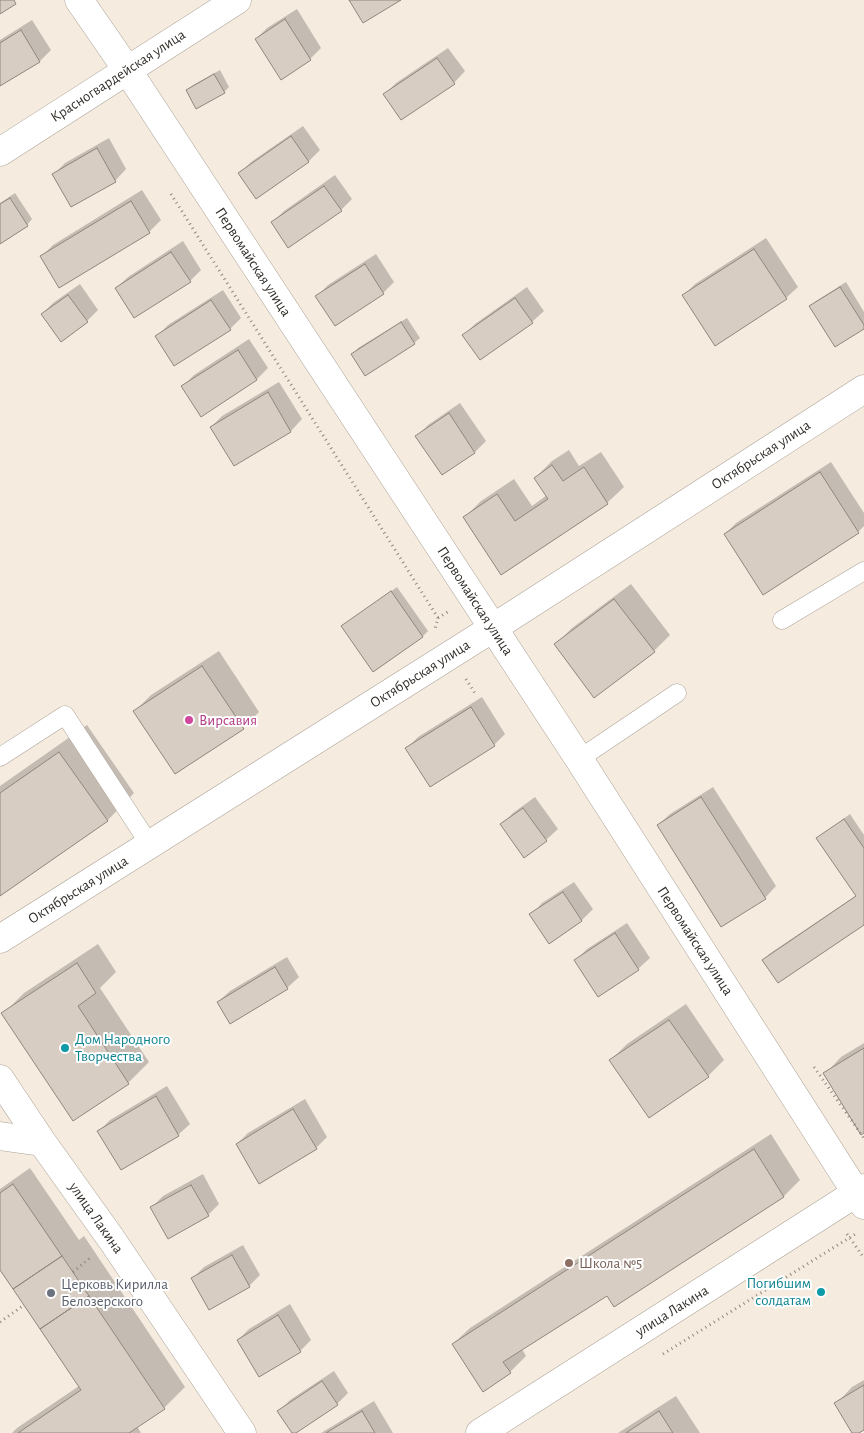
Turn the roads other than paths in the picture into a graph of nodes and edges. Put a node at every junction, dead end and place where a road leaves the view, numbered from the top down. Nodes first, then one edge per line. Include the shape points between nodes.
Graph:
1 (80, 0) edge
2 (236, 0) edge
3 (128, 71) junction
4 (0, 152) edge
5 (864, 389) edge
6 (864, 571) edge
7 (782, 620) dead end
8 (493, 628) junction
9 (677, 693) dead end
10 (0, 757) edge
11 (578, 759) junction
12 (150, 845) junction
13 (0, 940) edge
14 (0, 1079) edge
15 (0, 1136) edge
16 (42, 1142) junction
17 (861, 1195) edge
18 (242, 1433) edge
19 (480, 1433) edge

1 - 3 street, Первомайская улица
2 - 3 street, Красногвардейская улица
3 - 4 street, Красногвардейская улица
3 - 8 street, Первомайская улица
5 - 8 street, Октябрьская улица
6 - 7 lane
8 - 11 street, Первомайская улица
8 - 12 street, Октябрьская улица
9 - 11 lane
10 - 12 lane via 65,715
11 - 17 street, Первомайская улица
12 - 13 street, Октябрьская улица
14 - 16 street, улица Лакина
15 - 16 street
16 - 18 street, улица Лакина
17 - 19 street, улица Лакина

